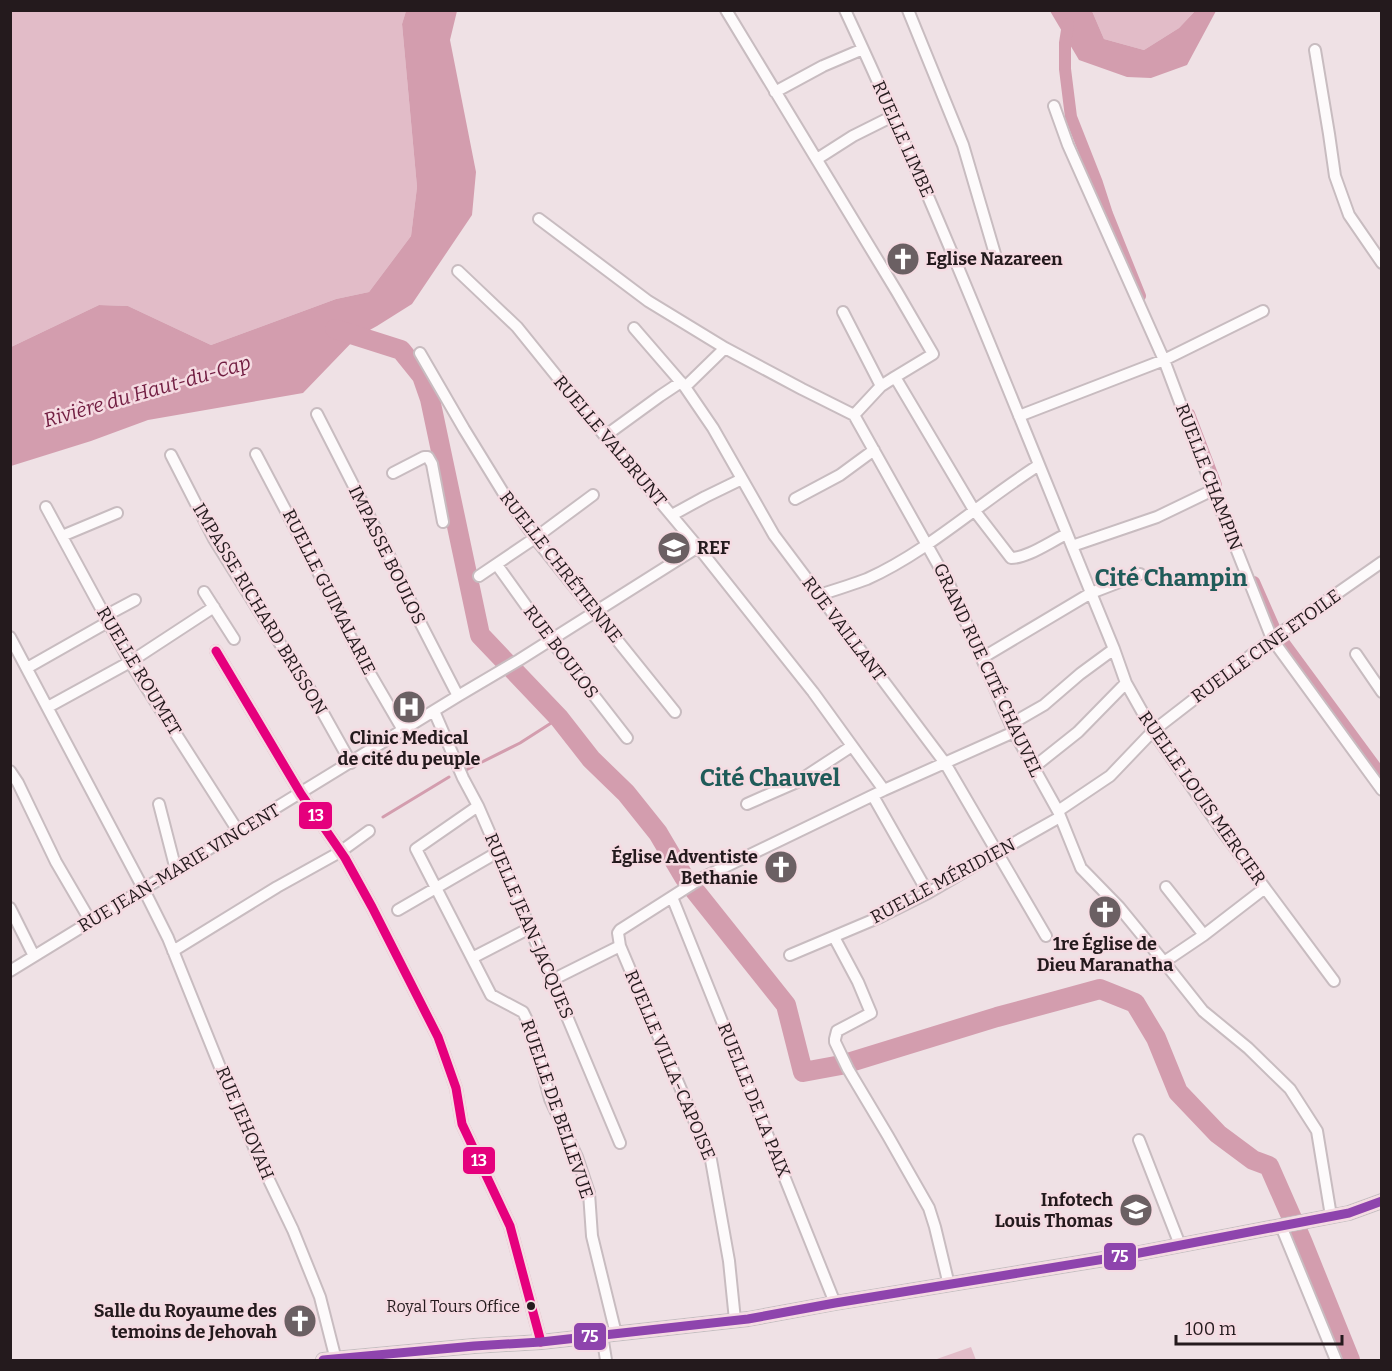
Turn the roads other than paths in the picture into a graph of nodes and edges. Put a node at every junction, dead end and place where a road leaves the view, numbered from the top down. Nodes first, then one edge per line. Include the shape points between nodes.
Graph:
1 (726, 10) edge
2 (845, 10) edge
3 (908, 10) edge
4 (863, 49) junction
5 (1315, 50) dead end
6 (775, 92) junction
7 (1054, 105) dead end
8 (893, 116) junction
9 (817, 159) junction
10 (538, 219) dead end
11 (995, 254) dead end
12 (1382, 263) edge
13 (958, 268) joint
14 (458, 271) dead end
15 (1263, 310) dead end
16 (843, 312) dead end
17 (634, 328) dead end
18 (725, 348) junction
19 (420, 353) dead end
20 (1164, 360) junction
21 (895, 377) junction
22 (683, 385) junction
23 (881, 386) junction
24 (317, 414) dead end
25 (854, 415) junction
26 (1019, 416) junction
27 (605, 436) junction
28 (874, 450) junction
29 (256, 454) dead end
30 (171, 455) dead end
31 (1039, 465) junction
32 (393, 473) dead end
33 (742, 479) junction
34 (1213, 490) junction
35 (593, 495) dead end
36 (795, 499) dead end
37 (46, 507) dead end
38 (974, 510) junction
39 (117, 513) dead end
40 (672, 515) junction
41 (443, 522) dead end
42 (1067, 534) junction
43 (62, 536) junction
44 (535, 538) junction
45 (927, 545) junction
46 (1072, 546) junction
47 (698, 547) junction
48 (1382, 562) edge
49 (497, 565) junction
50 (1140, 574) dead end
51 (479, 576) dead end
52 (204, 592) dead end
53 (1091, 593) junction
54 (819, 595) junction
55 (135, 600) dead end
56 (214, 607) junction
57 (595, 612) junction
58 (106, 619) junction
59 (10, 637) edge
60 (234, 639) dead end
61 (550, 639) junction
62 (1272, 639) junction
63 (1114, 649) junction
64 (216, 651) dead end
65 (1356, 654) dead end
66 (982, 658) junction
67 (130, 662) junction
68 (27, 668) junction
69 (1126, 682) junction
70 (1382, 692) edge
71 (458, 696) junction
72 (48, 707) junction
73 (434, 711) junction
74 (675, 712) dead end
75 (1012, 728) junction
76 (403, 730) junction
77 (1153, 731) junction
78 (627, 738) dead end
79 (852, 746) junction
80 (351, 763) junction
81 (945, 763) junction
82 (1034, 767) junction
83 (10, 771) edge
84 (884, 790) junction
85 (1382, 790) edge
86 (301, 794) junction
87 (873, 796) junction
88 (159, 804) dead end
89 (747, 804) dead end
90 (478, 806) junction
91 (1059, 814) junction
92 (238, 831) junction
93 (369, 831) dead end
94 (340, 852) junction
95 (498, 852) junction
96 (998, 852) junction
97 (176, 870) junction
98 (436, 887) junction
99 (1166, 887) dead end
100 (1265, 888) junction
101 (144, 890) junction
102 (928, 893) junction
103 (672, 897) junction
104 (10, 908) edge
105 (398, 910) dead end
106 (91, 922) junction
107 (530, 928) junction
108 (1204, 935) junction
109 (1046, 936) dead end
110 (834, 937) junction
111 (620, 946) junction
112 (173, 951) junction
113 (790, 955) dead end
114 (34, 956) junction
115 (472, 958) junction
116 (1164, 962) junction
117 (10, 971) edge
118 (552, 980) junction
119 (1334, 981) dead end
120 (1138, 1140) dead end
121 (620, 1143) dead end
122 (1382, 1201) edge
123 (1330, 1216) junction
124 (1281, 1226) junction
125 (1180, 1245) junction
126 (949, 1285) junction
127 (835, 1303) junction
128 (735, 1320) junction
129 (609, 1335) junction
130 (541, 1342) junction
131 (340, 1360) edge
132 (606, 1360) edge
133 (1336, 1360) edge

1 - 6 street
2 - 4 street, RUELLE LIMBE
3 - 11 street via 963,145
4 - 6 street
4 - 8 street, RUELLE LIMBE
5 - 12 street via 1335,176 1349,215
6 - 9 street
7 - 20 street, RUELLE CHAMPIN
8 - 9 street
8 - 13 street, RUELLE LIMBE
9 - 21 street via 933,354
10 - 18 street via 648,301
13 - 26 street, RUELLE LOUIS MERCIER
14 - 27 street, RUELLE VALBRUNT via 517,327
15 - 20 street
16 - 23 street
17 - 22 street, RUE VAILLANT
18 - 22 street
18 - 25 street
19 - 44 street, RUELLE CHRÉTIENNE via 504,494
20 - 26 street
20 - 34 street, RUELLE CHAMPIN
21 - 23 street
21 - 38 street
22 - 27 street via 660,396
22 - 33 street, RUE VAILLANT
23 - 25 street
24 - 71 street, IMPASSE BOULOS
25 - 28 street, GRAND RUE CITÉ CHAUVEL
26 - 31 street, RUELLE LOUIS MERCIER
27 - 40 street, RUELLE VALBRUNT
28 - 36 street via 840,475
28 - 45 street, GRAND RUE CITÉ CHAUVEL
29 - 76 street, RUELLE GUIMALARIE via 361,658
30 - 80 street, IMPASSE RICHARD BRISSON via 214,539 309,688
31 - 38 street
31 - 42 street, RUELLE LOUIS MERCIER
32 - 41 street via 428,458
33 - 40 street
33 - 54 street, RUE VAILLANT via 774,536
34 - 46 street via 1157,517
34 - 62 street, RUELLE CHAMPIN
35 - 44 street
37 - 43 street, RUELLE ROUMET
38 - 42 street via 1011,558 1031,553
38 - 45 street
39 - 43 street
40 - 47 street, RUELLE VALBRUNT
42 - 46 street, RUELLE LOUIS MERCIER
43 - 58 street, RUELLE ROUMET
44 - 49 street
44 - 57 street, RUELLE CHRÉTIENNE
45 - 54 street via 868,578
45 - 66 street, GRAND RUE CITÉ CHAUVEL
46 - 53 street, RUELLE LOUIS MERCIER
47 - 57 street, RUE JEAN-MARIE VINCENT
47 - 79 street, RUELLE VALBRUNT
48 - 62 street, RUELLE CINE ETOILE
49 - 51 street
49 - 61 street, RUE BOULOS
50 - 53 street
52 - 56 street
53 - 63 street, RUELLE LOUIS MERCIER
53 - 66 street
54 - 81 street, RUE VAILLANT
55 - 58 street
56 - 60 street
56 - 67 street
57 - 61 street, RUE JEAN-MARIE VINCENT
57 - 74 street, RUELLE CHRÉTIENNE
58 - 67 street, RUELLE ROUMET
58 - 68 street
59 - 68 street, RUE JEHOVAH
61 - 71 street, RUE JEAN-MARIE VINCENT
61 - 78 street, RUE BOULOS
62 - 77 street, RUELLE CINE ETOILE
62 - 85 street, RUELLE CHAMPIN
63 - 69 street, RUELLE LOUIS MERCIER
63 - 75 street
64 - 86 street
65 - 70 street
66 - 75 street, GRAND RUE CITÉ CHAUVEL
67 - 72 street
67 - 92 street, RUELLE ROUMET
68 - 72 street, RUE JEHOVAH
69 - 77 street, RUELLE LOUIS MERCIER
69 - 82 street via 1078,732
71 - 73 street, RUE JEAN-MARIE VINCENT
72 - 101 street, RUE JEHOVAH
73 - 76 street, RUE JEAN-MARIE VINCENT
73 - 90 street, RUELLE JEAN-JACQUES
75 - 81 street
75 - 82 street, GRAND RUE CITÉ CHAUVEL
76 - 80 street, RUE JEAN-MARIE VINCENT
77 - 91 street, RUELLE MÉRIDIEN via 1110,776
77 - 100 street, RUELLE LOUIS MERCIER
79 - 84 street, RUELLE VALBRUNT
79 - 89 street via 797,782
80 - 86 street, RUE JEAN-MARIE VINCENT
81 - 84 street
81 - 96 street, RUE VAILLANT
82 - 91 street, GRAND RUE CITÉ CHAUVEL
83 - 106 street
84 - 87 street
86 - 92 street, RUE JEAN-MARIE VINCENT
86 - 94 street
87 - 102 street
87 - 103 street via 700,879
88 - 97 street
90 - 95 street, RUELLE JEAN-JACQUES
90 - 98 street, RUELLE DE BELLEVUE via 416,849
91 - 96 street, RUELLE MÉRIDIEN
91 - 116 street, GRAND RUE CITÉ CHAUVEL via 1081,868
92 - 97 street, RUE JEAN-MARIE VINCENT
93 - 94 street
94 - 112 street
94 - 130 street via 438,1037 456,1088 462,1125 510,1226
95 - 98 street
95 - 107 street, RUELLE JEAN-JACQUES
96 - 102 street, RUELLE MÉRIDIEN
96 - 109 street, RUE VAILLANT
97 - 101 street, RUE JEAN-MARIE VINCENT
98 - 105 street
98 - 115 street, RUELLE DE BELLEVUE
99 - 108 street
100 - 108 street
100 - 119 street, RUELLE LOUIS MERCIER
101 - 106 street, RUE JEAN-MARIE VINCENT
101 - 112 street, RUE JEHOVAH
102 - 110 street, RUELLE MÉRIDIEN
103 - 111 street via 620,930
103 - 127 street, RUELLE DE LA PAIX
104 - 114 street
106 - 114 street, RUE JEAN-MARIE VINCENT
107 - 115 street
107 - 118 street, RUELLE JEAN-JACQUES
108 - 116 street
110 - 113 street, RUELLE MÉRIDIEN
110 - 126 street via 871,1013 837,1031 835,1039 848,1069 929,1208
111 - 118 street
111 - 128 street, RUELLE VILLA-CAPOISE via 711,1160
112 - 131 street, RUE JEHOVAH via 257,1155 293,1230
114 - 117 street, RUE JEAN-MARIE VINCENT
115 - 129 street, RUELLE DE BELLEVUE via 491,995 523,1012 531,1028 550,1099 590,1193 592,1236
116 - 123 street, GRAND RUE CITÉ CHAUVEL via 1203,1011 1290,1089 1317,1131
118 - 121 street, RUELLE JEAN-JACQUES
120 - 125 street
122 - 123 main road
123 - 124 main road
124 - 125 main road
124 - 133 street
125 - 126 main road
126 - 127 main road
127 - 128 main road
128 - 129 main road
129 - 130 main road
129 - 132 street, RUELLE DE BELLEVUE
130 - 131 main road

